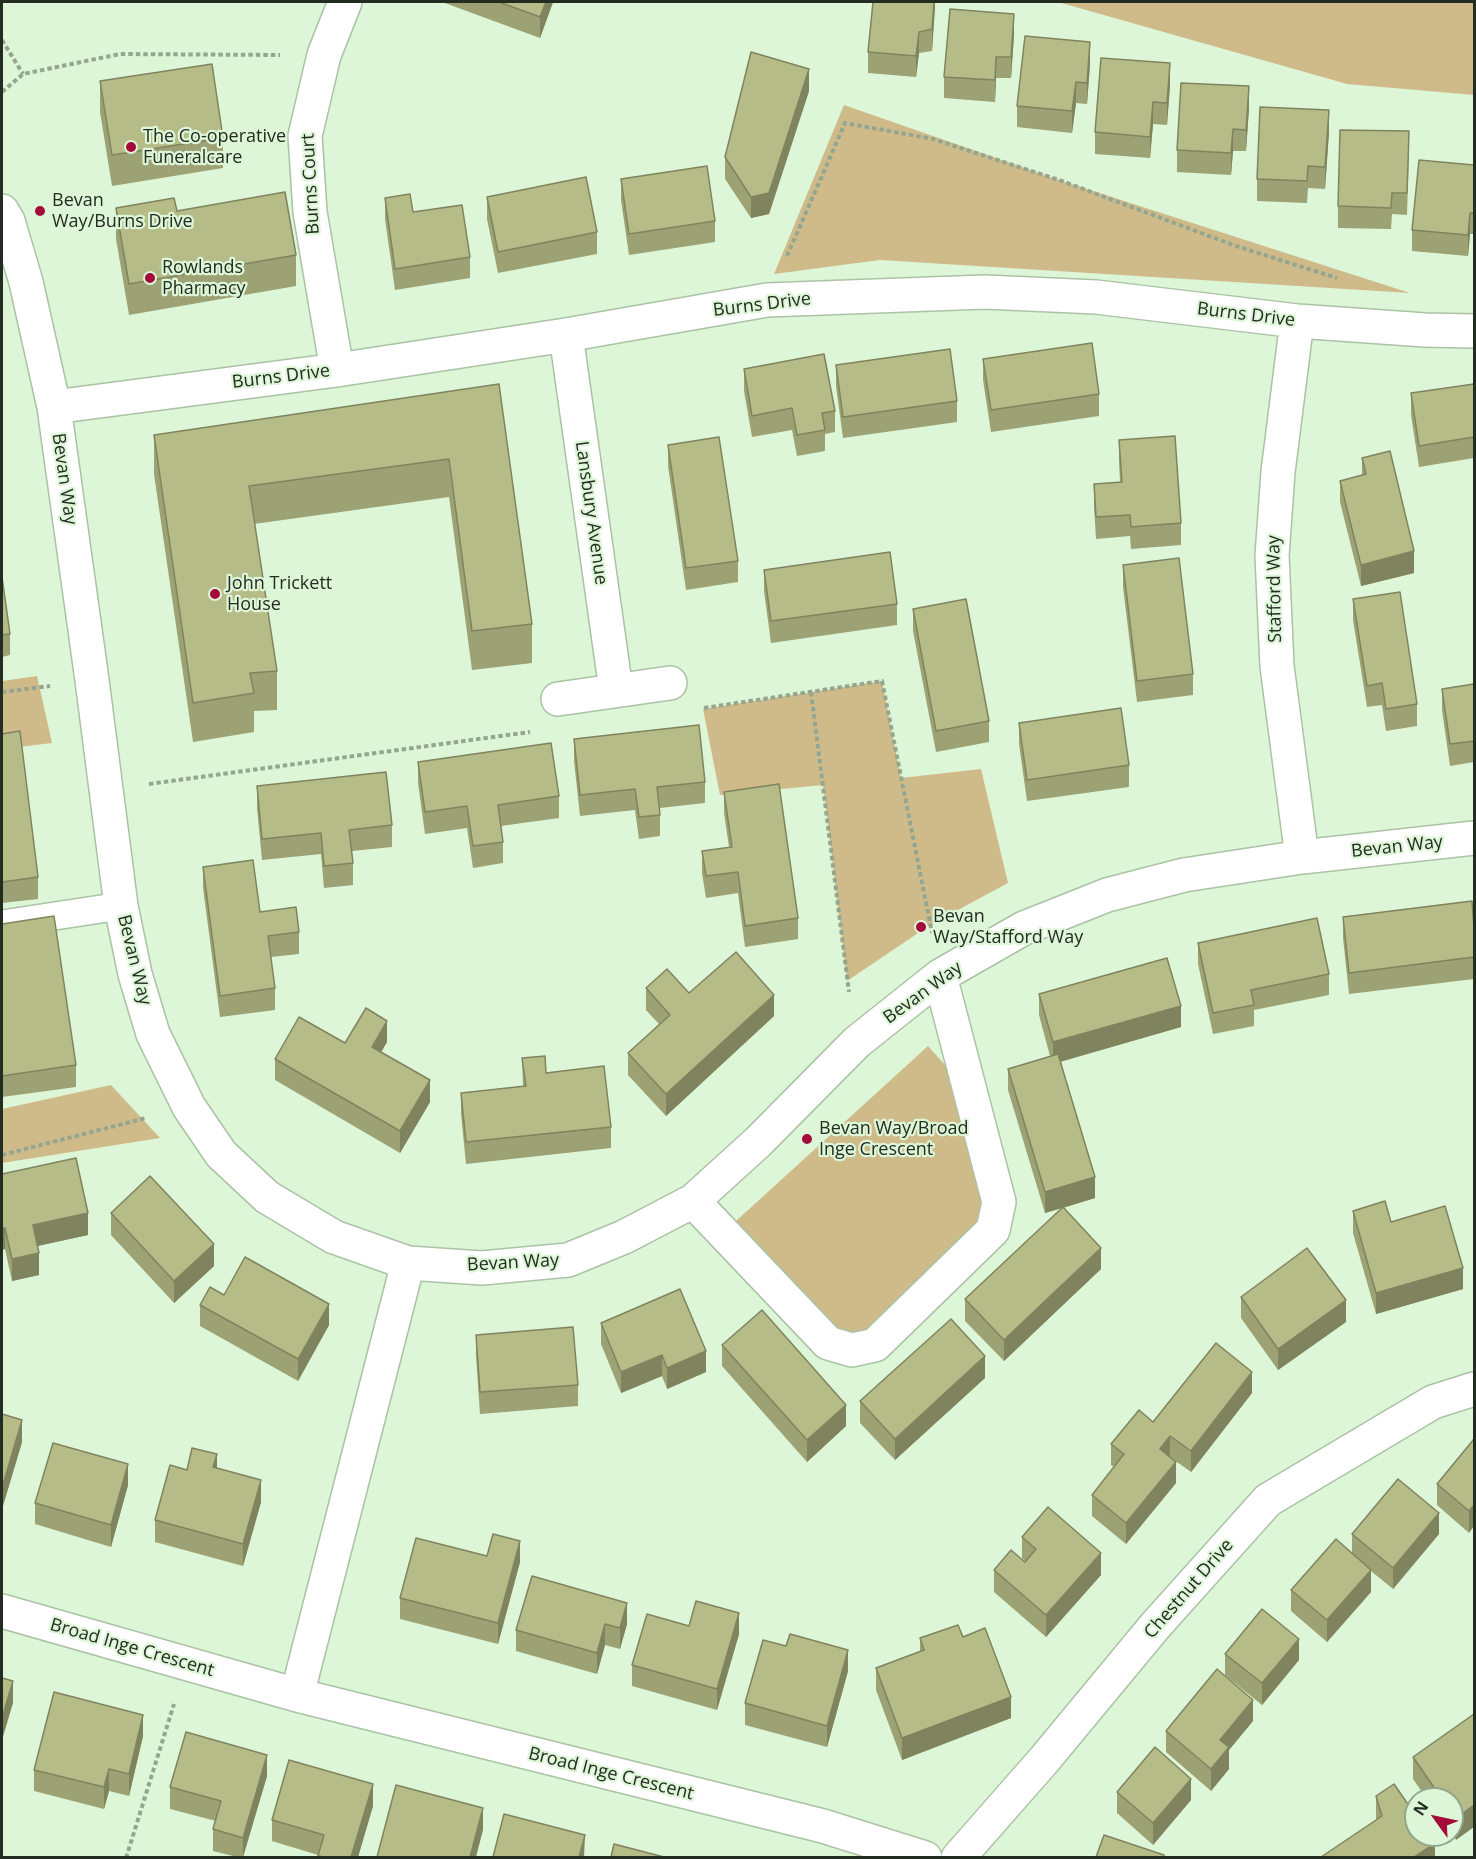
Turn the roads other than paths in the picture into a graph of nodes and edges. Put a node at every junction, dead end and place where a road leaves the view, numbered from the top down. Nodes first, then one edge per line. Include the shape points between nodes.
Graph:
1 (345, 2) edge
2 (2, 211) edge
3 (1297, 321) junction
4 (1474, 331) edge
5 (566, 335) junction
6 (337, 370) junction
7 (54, 407) junction
8 (670, 683) road end
9 (616, 690) junction
10 (558, 699) road end
11 (1474, 838) edge
12 (1302, 857) junction
13 (121, 906) junction
14 (2, 924) edge
15 (940, 976) junction
16 (693, 1201) junction
17 (408, 1263) junction
18 (1474, 1389) edge
19 (2, 1611) edge
20 (297, 1695) junction
21 (925, 1857) edge
22 (958, 1857) edge

1 - 6 street, Burns Court via 324,55 305,136 310,212
2 - 7 street, Bevan Way via 26,282
3 - 4 street, Burns Drive
3 - 5 street, Burns Drive via 1096,297 985,292 767,300
3 - 12 street, Stafford Way via 1272,556 1277,666
5 - 6 street, Burns Drive
5 - 9 street, Lansbury Avenue
6 - 7 street, Burns Drive
7 - 13 street, Bevan Way
8 - 9 street
9 - 10 street
11 - 12 street, Bevan Way
12 - 15 street, Bevan Way via 1184,875 1107,896 1024,928
13 - 14 lane
13 - 17 street, Bevan Way via 153,1034 189,1107 221,1154 267,1197 334,1237
15 - 16 street, Bevan Way via 857,1042
15 - 16 street via 999,1202 993,1230 875,1344 852,1350 828,1343
16 - 17 street, Bevan Way via 624,1238 568,1260 482,1268
17 - 20 street
18 - 22 street, Chestnut Drive via 1433,1402 1268,1500
19 - 20 street, Broad Inge Crescent
20 - 21 street, Broad Inge Crescent via 823,1826

